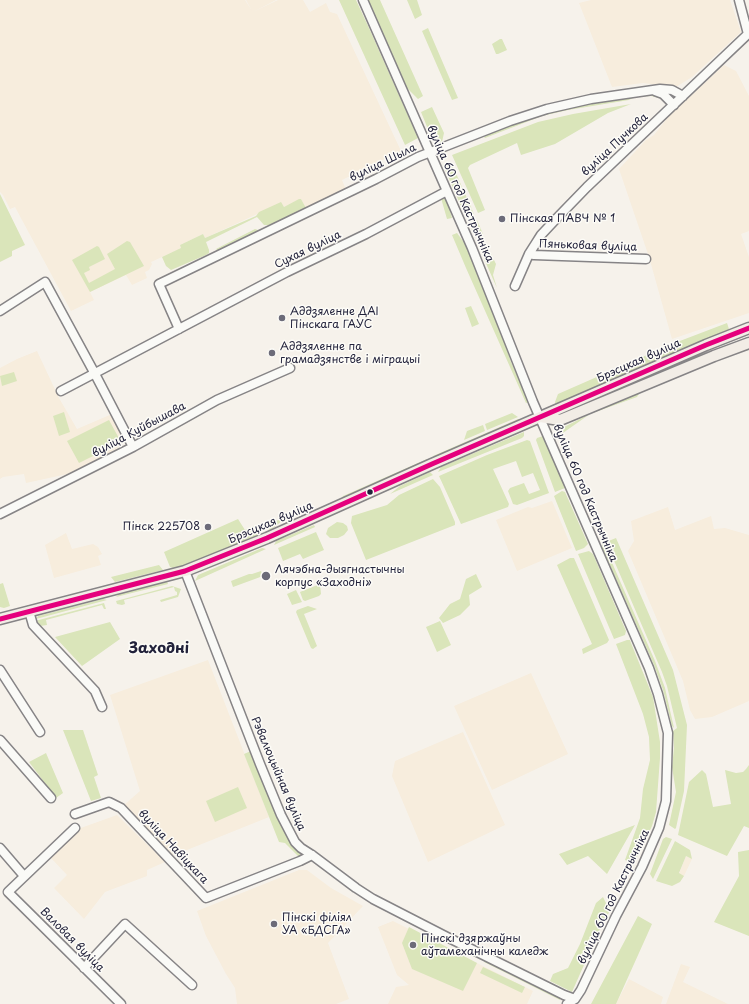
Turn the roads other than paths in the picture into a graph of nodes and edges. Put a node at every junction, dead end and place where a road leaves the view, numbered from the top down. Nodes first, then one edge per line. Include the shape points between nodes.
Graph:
1 (363, 0) edge
2 (739, 0) edge
3 (748, 33) edge
4 (652, 90) junction
5 (683, 96) junction
6 (674, 105) junction
7 (429, 152) junction
8 (447, 191) junction
9 (529, 254) junction
10 (646, 259) dead end
11 (515, 286) dead end
12 (0, 311) edge
13 (749, 328) edge
14 (179, 329) junction
15 (749, 343) edge
16 (290, 368) dead end
17 (96, 374) junction
18 (61, 391) dead end
19 (540, 417) junction
20 (133, 448) junction
21 (0, 514) edge
22 (185, 571) junction
23 (29, 611) junction
24 (0, 619) edge
25 (0, 670) edge
26 (102, 707) dead end
27 (40, 732) dead end
28 (0, 740) edge
29 (51, 798) dead end
30 (75, 814) dead end
31 (75, 828) dead end
32 (0, 848) edge
33 (312, 855) junction
34 (24, 876) junction
35 (84, 968) junction
36 (192, 985) dead end
37 (576, 1001) edge
38 (121, 1004) edge
39 (567, 1004) edge

1 - 7 street, вуліца 60 год Кастрычніка
2 - 3 street, вуліца Пучкова
3 - 5 street, вуліца Пучкова
4 - 5 street, вуліца Шыла via 672,90
4 - 6 street via 663,94
4 - 7 street, вуліца Шыла via 591,99 547,109
5 - 6 street, вуліца Пучкова
6 - 9 street, вуліца Пучкова via 587,187 541,235
7 - 8 street, вуліца 60 год Кастрычніка
7 - 14 street, вуліца Шыла via 159,284
8 - 14 street, Сухая вуліца
8 - 19 street, вуліца 60 год Кастрычніка
9 - 10 street, Пяньковая вуліца
9 - 11 street, вуліца Пучкова
12 - 17 street via 45,282
13 - 19 main road, Брэсцкая вуліца
14 - 17 street, Сухая вуліца
15 - 19 main road via 560,420
16 - 20 street, вуліца Куйбышава via 217,400
17 - 18 street, Сухая вуліца
17 - 20 street
19 - 22 main road, Брэсцкая вуліца via 267,538
19 - 37 street, вуліца 60 год Кастрычніка via 649,668 668,733 666,801 660,828
20 - 21 street, вуліца Куйбышава
22 - 23 main road, Брэсцкая вуліца
22 - 33 street, Рэвалюцыйная вуліца via 281,815 295,842
23 - 24 main road, Брэсцкая вуліца
23 - 26 street via 33,625 95,691
25 - 27 street
28 - 29 street
30 - 33 street, вуліца Навіцкага via 109,802 121,808 206,898
31 - 34 street
32 - 34 street
33 - 37 street, Рэвалюцыйная вуліца via 373,899
34 - 35 street, Валовая вуліца via 8,892
35 - 36 street via 125,924
35 - 38 street, Валовая вуліца
37 - 39 street, вуліца 60 год Кастрычніка

